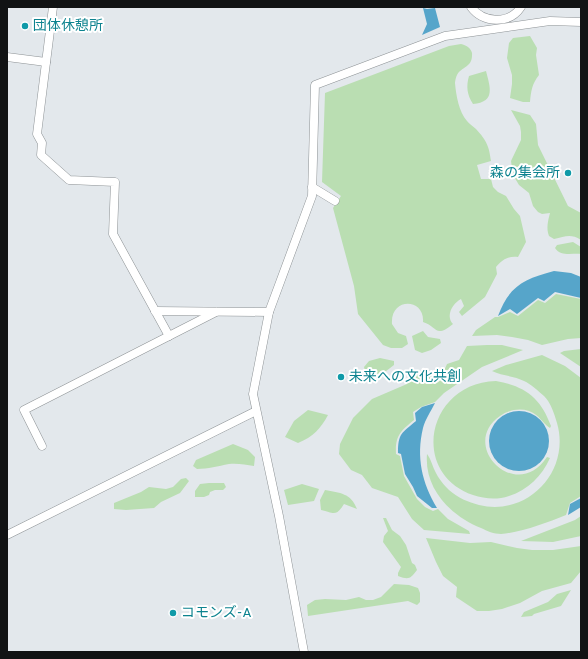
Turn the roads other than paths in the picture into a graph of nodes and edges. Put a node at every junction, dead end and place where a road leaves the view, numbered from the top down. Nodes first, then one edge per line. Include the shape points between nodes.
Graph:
1 (53, 7) edge
2 (471, 7) edge
3 (521, 7) edge
4 (581, 22) edge
5 (7, 57) edge
6 (46, 62) junction
7 (312, 187) junction
8 (335, 201) dead end
9 (155, 311) junction
10 (216, 312) junction
11 (269, 312) junction
12 (169, 336) junction
13 (256, 411) junction
14 (42, 446) dead end
15 (7, 535) edge
16 (304, 652) edge

1 - 6 lane
2 - 3 lane via 479,15 496,20 505,19
4 - 7 lane via 550,21 445,36 315,85
5 - 6 lane
6 - 9 lane via 37,134 42,143 42,155 69,180 115,182 113,234
7 - 8 lane
7 - 11 lane via 312,196
9 - 10 lane
9 - 12 lane
10 - 11 lane
10 - 12 lane
11 - 13 lane via 253,394
12 - 14 lane via 24,410
13 - 15 lane
13 - 16 lane via 279,516

